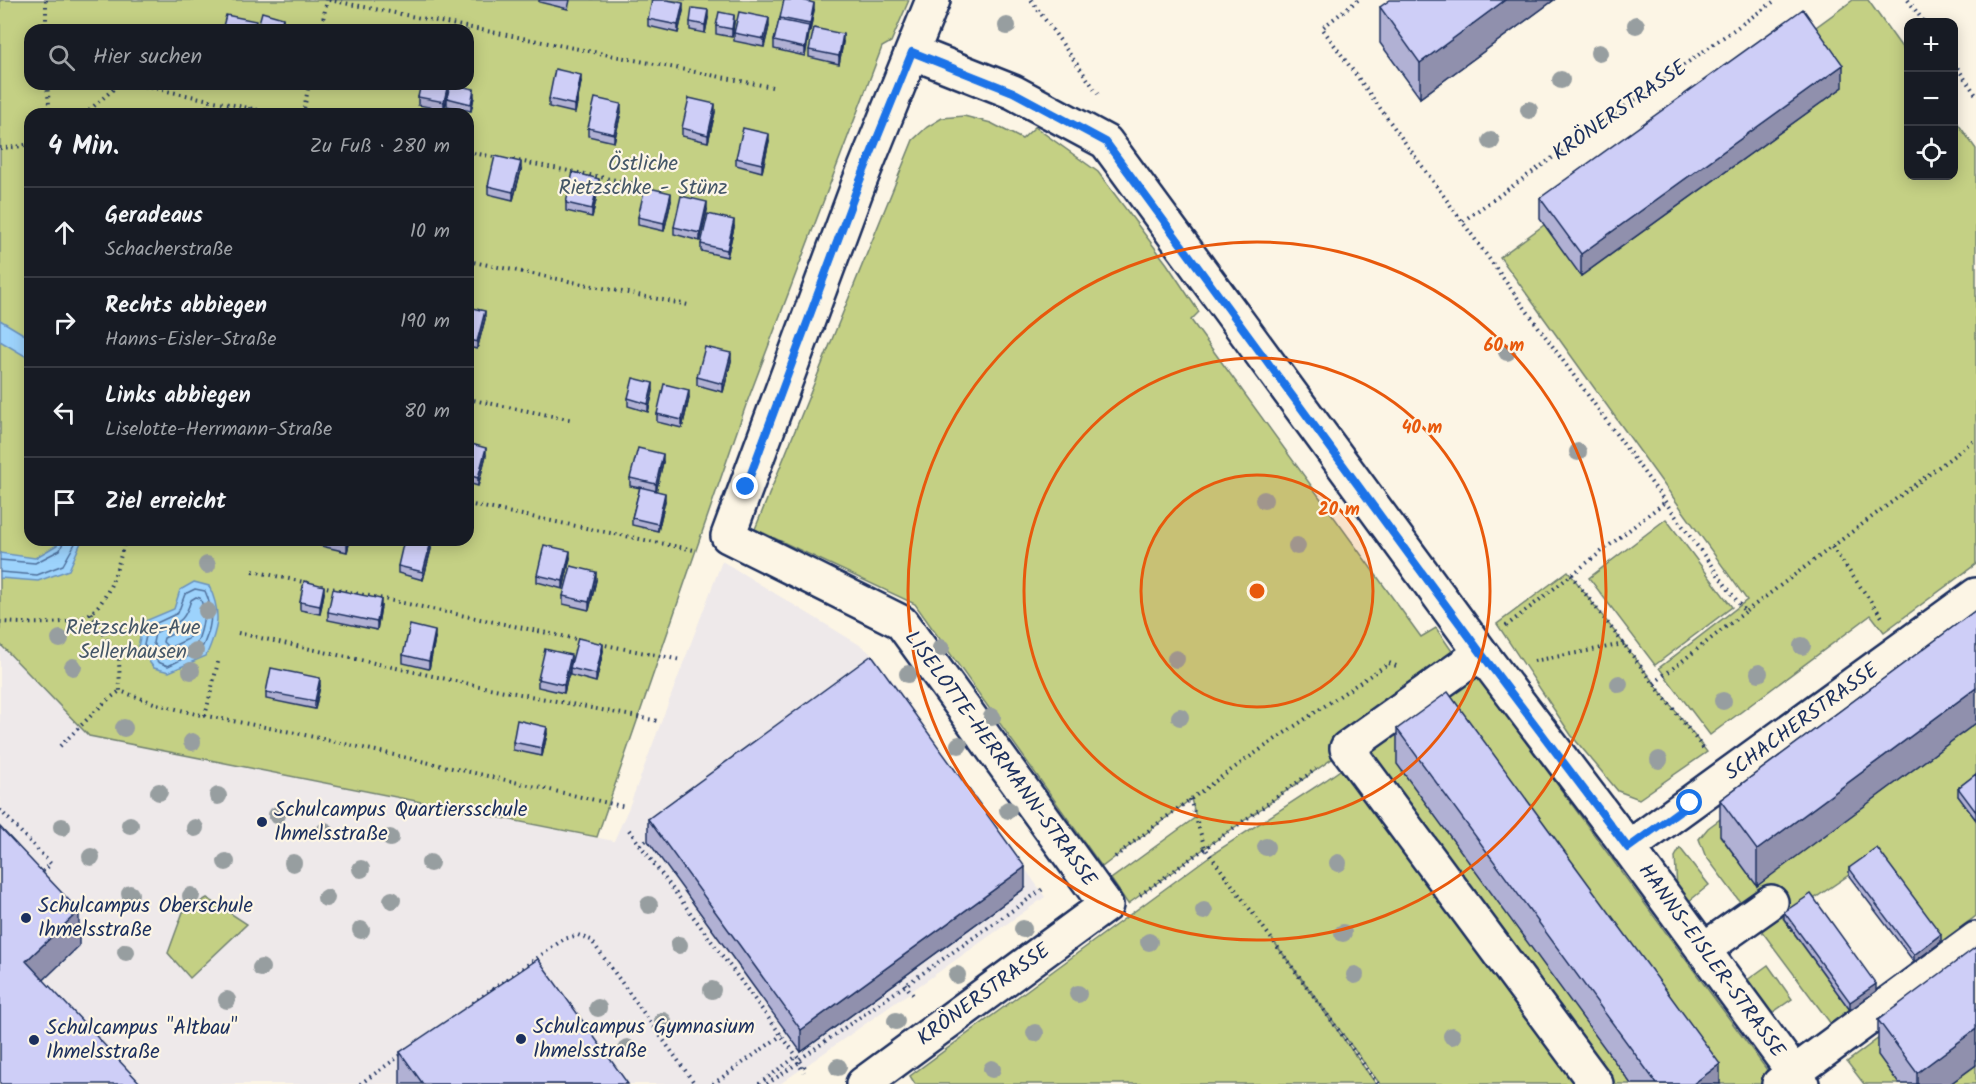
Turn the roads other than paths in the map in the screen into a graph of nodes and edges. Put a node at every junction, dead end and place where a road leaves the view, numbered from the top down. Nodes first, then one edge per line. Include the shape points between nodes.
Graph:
1 (933, 0) edge
2 (912, 52) junction
3 (1976, 595) edge
4 (1481, 653) junction
5 (1628, 848) junction
6 (1771, 902) dead end
7 (1106, 905) joint
8 (1976, 939) edge
9 (1703, 950) junction
10 (1792, 1080) edge
11 (873, 1081) edge
12 (1596, 1084) edge

1 - 2 street, LISELOTTE-HERRMANN-STRASSE
2 - 4 street, HANNS-EISLER-STRASSE via 1013,92 1106,142
2 - 7 street, LISELOTTE-HERRMANN-STRASSE via 728,536 901,622
3 - 5 street, SCHACHERSTRASSE
4 - 5 street, HANNS-EISLER-STRASSE
4 - 12 street via 1347,748
5 - 9 street, HANNS-EISLER-STRASSE
6 - 9 street
7 - 11 street, KRÖNERSTRASSE
8 - 10 street
9 - 10 street, HANNS-EISLER-STRASSE

